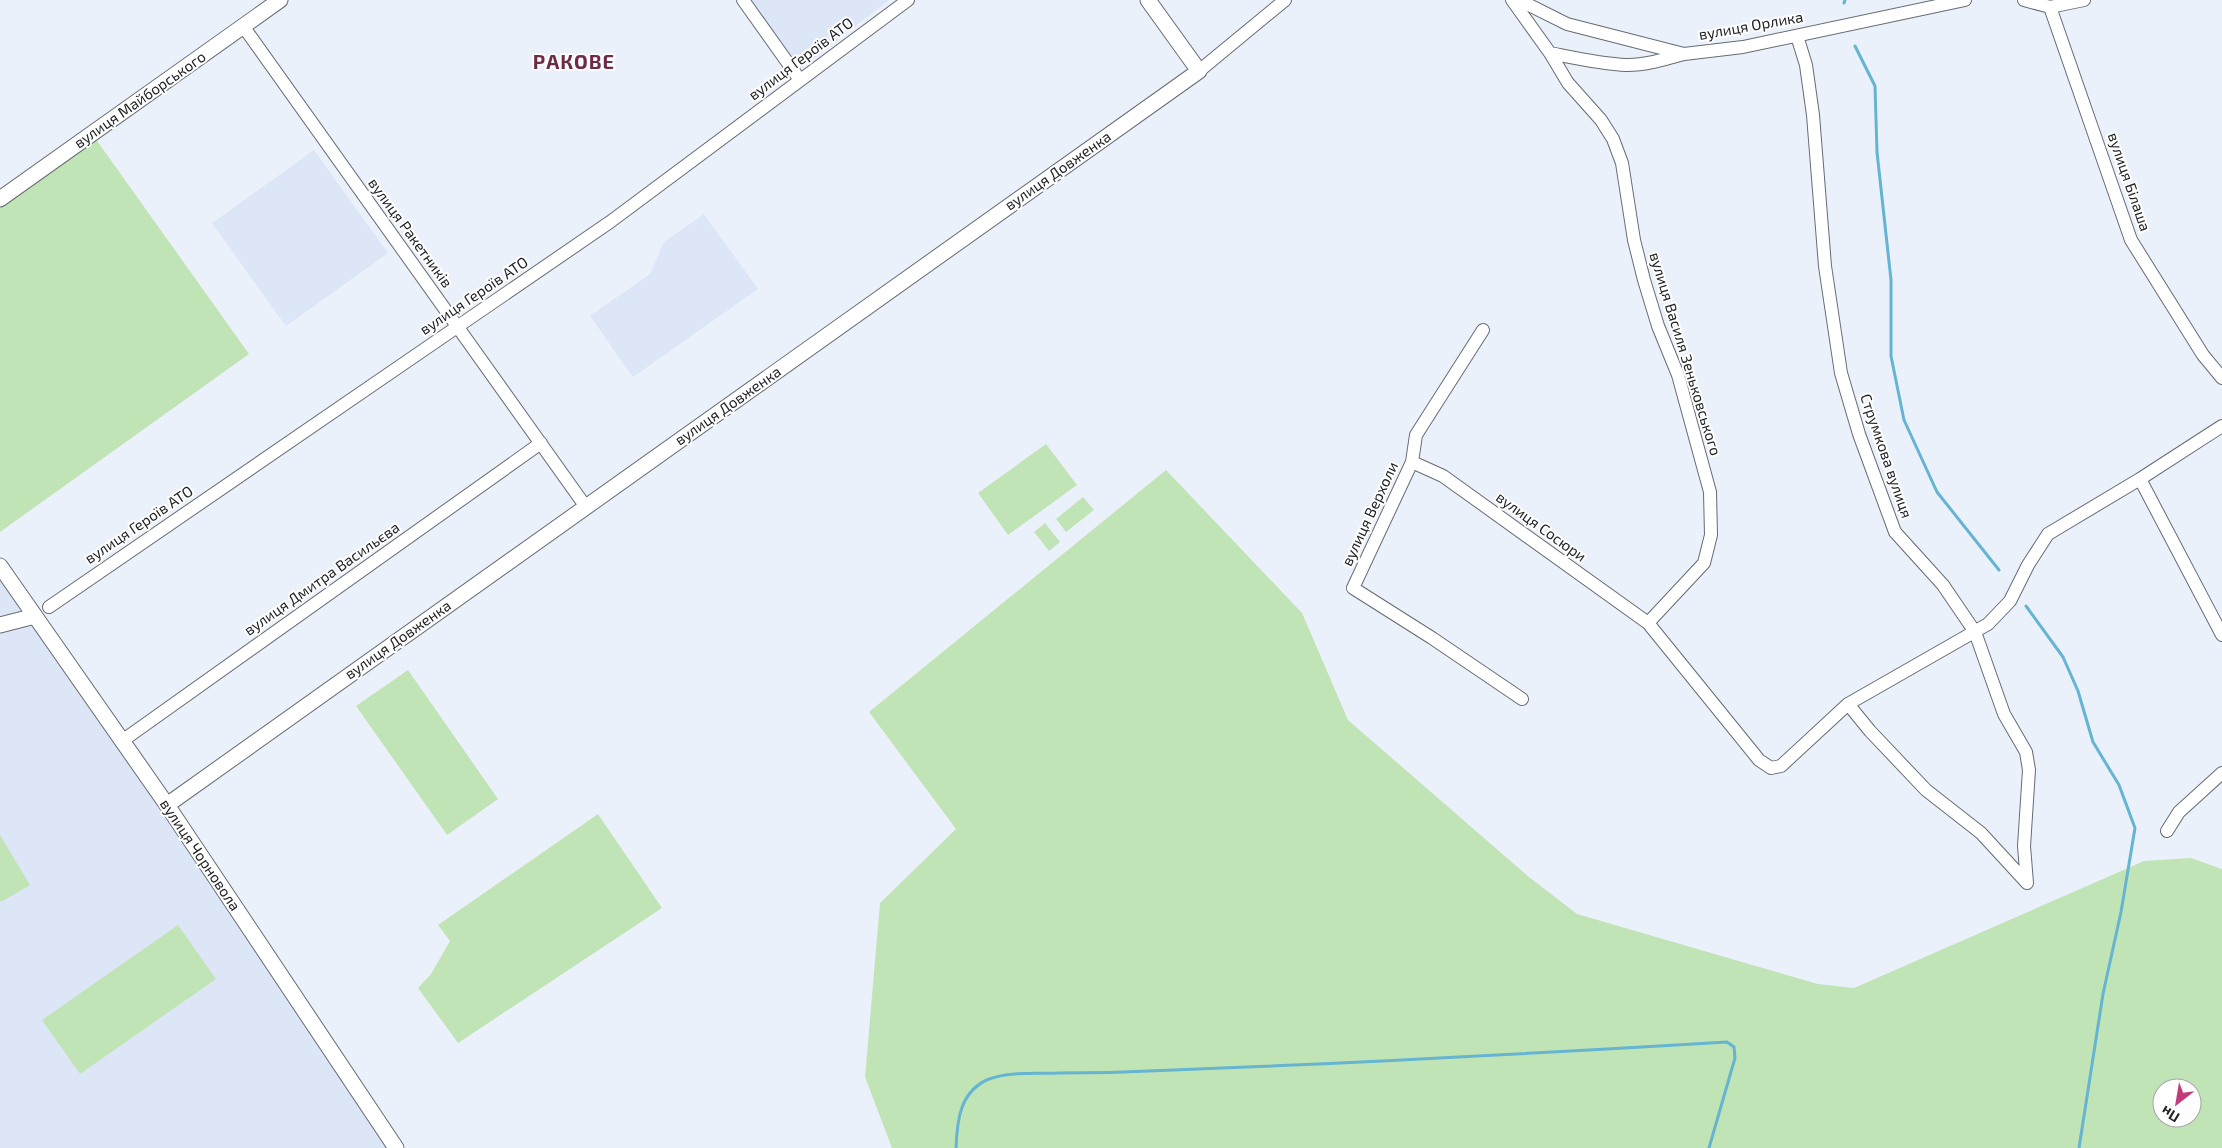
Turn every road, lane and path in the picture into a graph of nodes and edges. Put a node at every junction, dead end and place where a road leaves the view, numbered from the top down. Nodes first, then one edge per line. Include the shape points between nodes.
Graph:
1 (280, 0) edge
2 (743, 0) edge
3 (908, 0) edge
4 (1148, 0) edge
5 (1285, 0) edge
6 (1512, 0) edge
7 (1519, 0) edge
8 (1965, 0) edge
9 (2024, 0) edge
10 (2084, 0) edge
11 (2050, 7) junction
12 (243, 26) junction
13 (1796, 36) junction
14 (1550, 54) junction
15 (1684, 54) junction
16 (1200, 71) junction
17 (800, 80) junction
18 (0, 199) edge
19 (458, 327) junction
20 (1483, 330) dead end
21 (2222, 378) edge
22 (2222, 426) edge
23 (541, 443) junction
24 (1412, 462) junction
25 (2140, 479) junction
26 (586, 507) junction
27 (0, 566) edge
28 (49, 607) dead end
29 (35, 616) junction
30 (1648, 623) junction
31 (0, 625) edge
32 (1975, 632) junction
33 (2222, 635) edge
34 (1522, 699) dead end
35 (1848, 704) junction
36 (122, 741) junction
37 (2222, 773) edge
38 (167, 805) junction
39 (2167, 831) dead end
40 (396, 1148) edge

1 - 12 street, вулиця Майборського
2 - 17 street
3 - 17 street, вулиця Героїв АТО
4 - 16 street
5 - 16 street, вулиця Довженка
6 - 14 street, вулиця Василя Зеньковського
7 - 15 street, вулиця Орлика via 1567,24
8 - 13 street, вулиця Орлика
9 - 11 street
10 - 11 street
11 - 21 street, вулиця Білаша via 2131,240 2203,356
12 - 18 street, вулиця Майборського
12 - 19 street, вулиця Ракетників
13 - 15 street, вулиця Орлика
13 - 32 street, Струмкова вулиця via 1806,65 1813,116 1825,266 1841,373 1859,434 1895,532 1943,585
14 - 15 street via 1627,65
14 - 30 street, вулиця Василя Зеньковського via 1568,83 1601,120 1622,163 1644,280 1678,375 1710,492 1711,535 1704,563
16 - 26 street, вулиця Довженка
17 - 19 street, вулиця Героїв АТО via 610,222
19 - 23 street, вулиця Ракетників
19 - 28 street, вулиця Героїв АТО
20 - 24 street, вулиця Верхоли via 1416,435
22 - 25 street
23 - 26 street, вулиця Ракетників
23 - 36 street, вулиця Дмитра Васильєва
24 - 30 street, вулиця Сосюри via 1443,476
24 - 34 street, вулиця Верхоли via 1353,588
25 - 32 street via 2048,534 2010,602
25 - 33 street
26 - 38 street, вулиця Довженка
27 - 29 street, вулиця Чорновола
29 - 31 street
29 - 36 street, вулиця Чорновола
30 - 35 street via 1759,760 1771,768 1781,766
32 - 35 street
32 - 35 street, Струмкова вулиця via 2004,714 2026,752 2029,770 2024,846 2027,883 1981,833 1926,790
36 - 38 street, вулиця Чорновола
37 - 39 street via 2179,812
38 - 40 street, вулиця Чорновола

